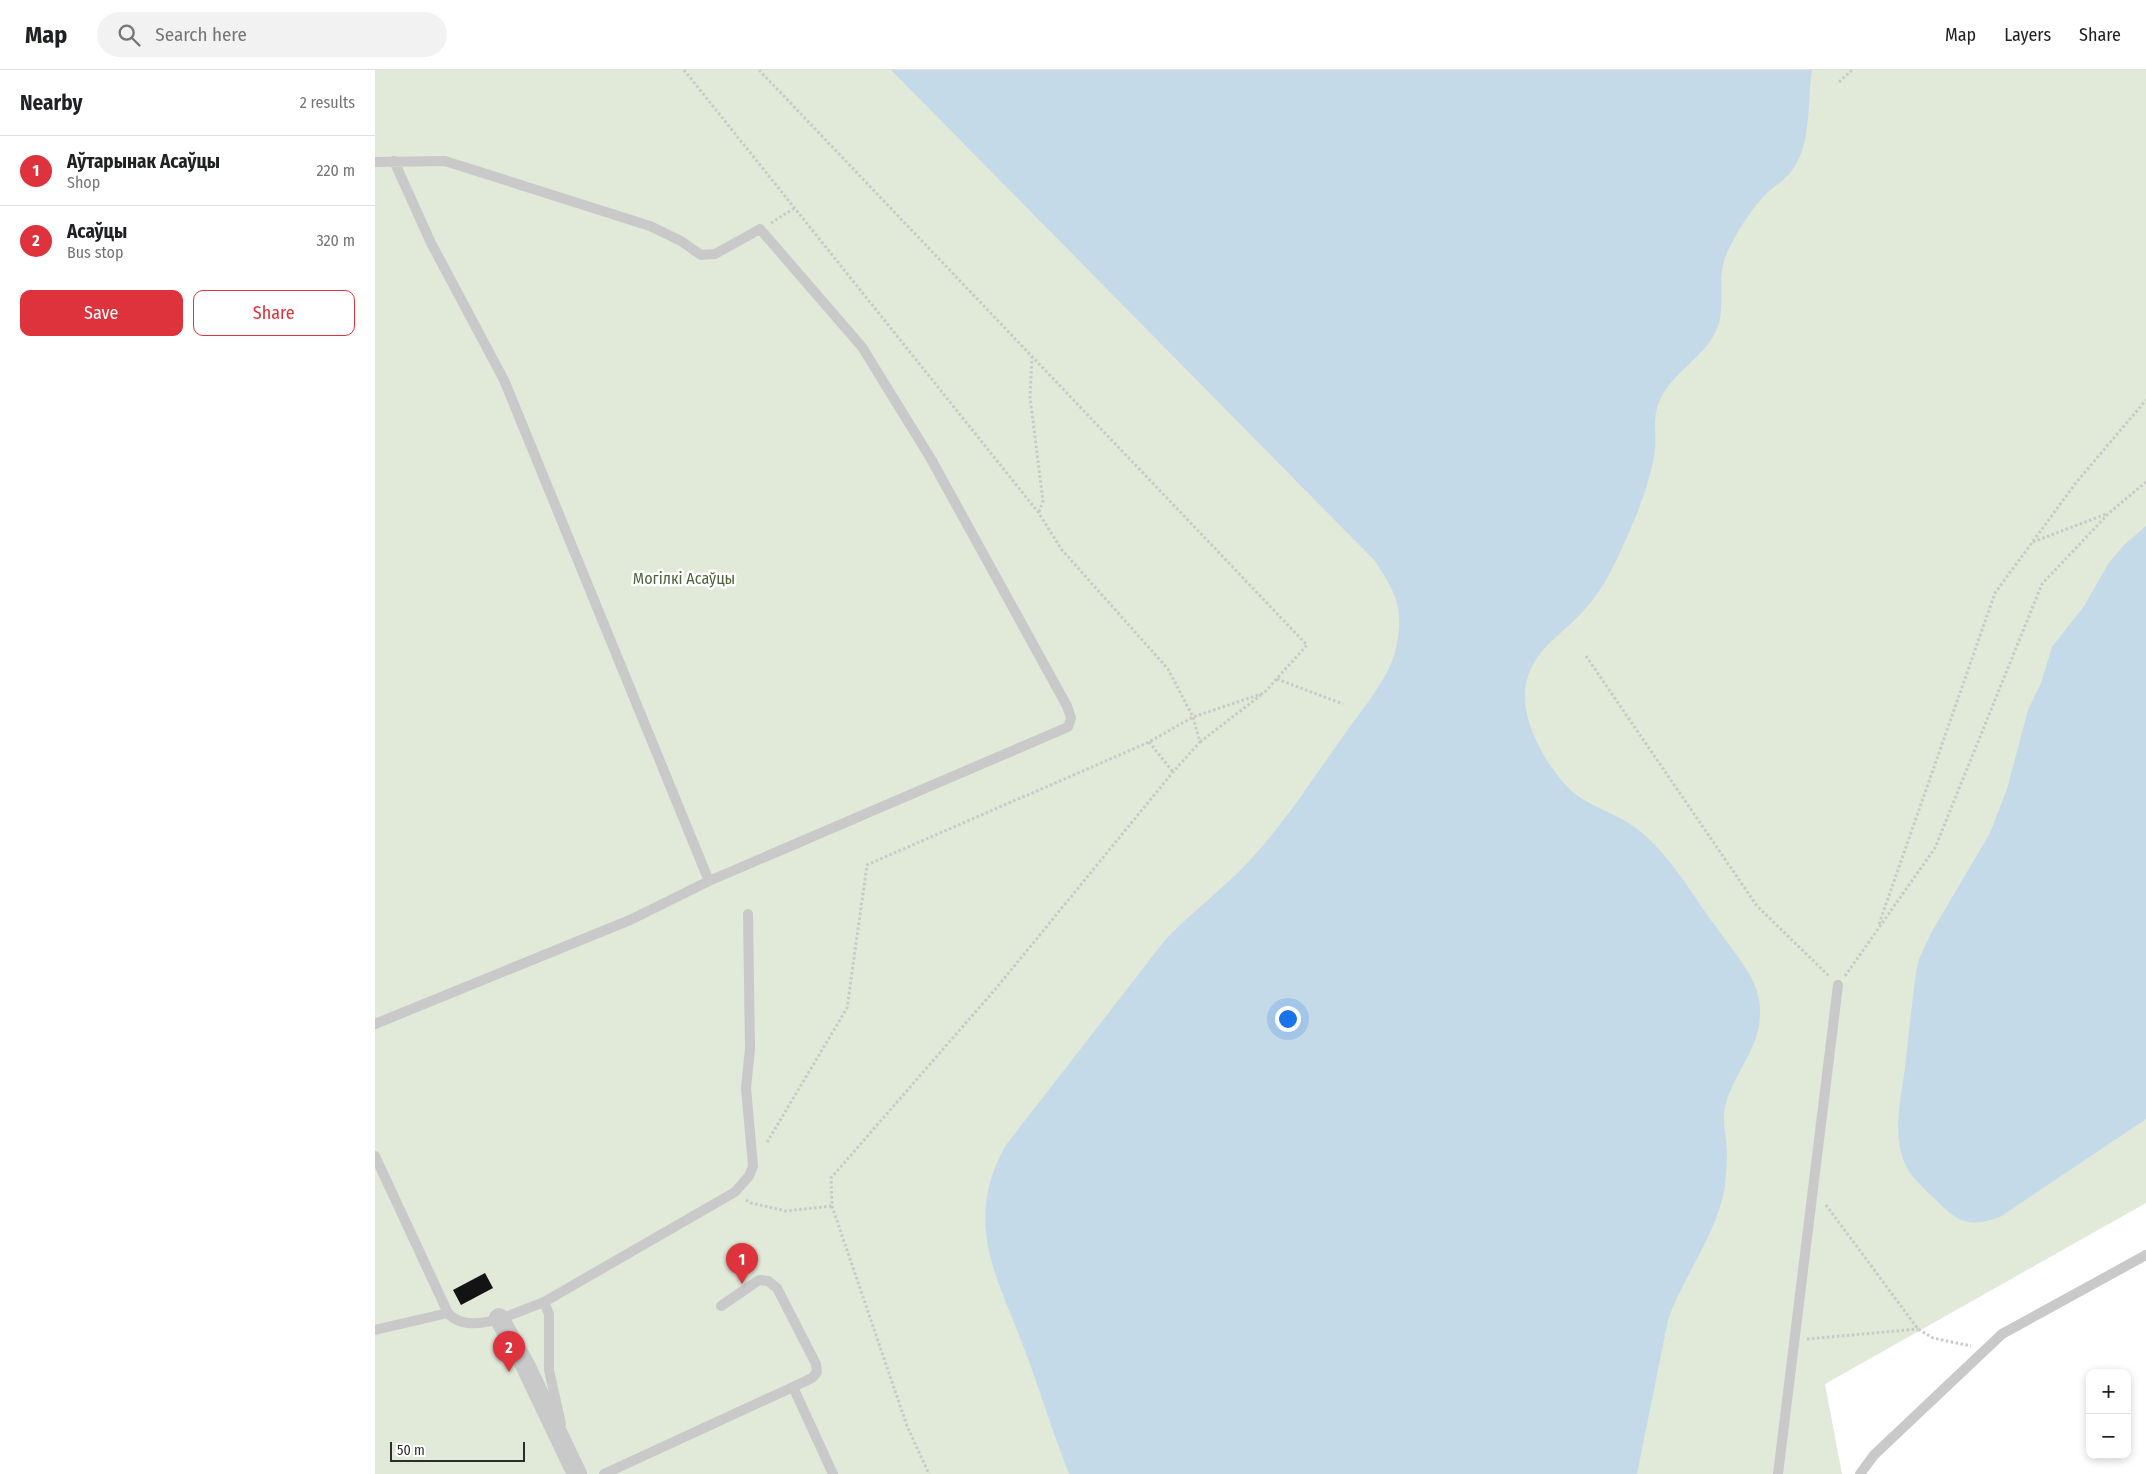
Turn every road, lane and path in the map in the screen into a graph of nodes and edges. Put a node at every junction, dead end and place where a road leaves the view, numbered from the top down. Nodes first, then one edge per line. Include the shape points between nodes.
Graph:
1 (684, 70) edge
2 (1852, 70) edge
3 (1839, 82) dead end
4 (393, 161) junction
5 (375, 162) edge
6 (796, 207) junction
7 (760, 230) junction
8 (1032, 356) dead end
9 (2146, 400) edge
10 (2146, 482) edge
11 (1038, 512) junction
12 (2109, 513) junction
13 (2032, 542) junction
14 (1586, 656) dead end
15 (1277, 678) dead end
16 (1264, 693) dead end
17 (1343, 704) dead end
18 (1149, 742) dead end
19 (1200, 742) junction
20 (1173, 772) junction
21 (709, 881) junction
22 (748, 914) dead end
23 (1877, 930) junction
24 (1838, 985) junction
25 (375, 1024) edge
26 (375, 1156) edge
27 (1813, 1188) junction
28 (735, 1192) junction
29 (832, 1206) junction
30 (2146, 1255) edge
31 (545, 1302) junction
32 (721, 1306) dead end
33 (448, 1313) junction
34 (499, 1318) junction
35 (1918, 1329) junction
36 (375, 1330) edge
37 (1795, 1340) junction
38 (1987, 1349) junction
39 (793, 1388) junction
40 (567, 1454) junction
41 (577, 1474) edge
42 (605, 1474) edge
43 (833, 1474) edge
44 (929, 1474) edge
45 (1778, 1474) edge
46 (1860, 1474) edge

1 - 6 path
2 - 3 path
4 - 5 lane
4 - 7 lane via 445,161 650,226 701,255 715,254
4 - 21 lane via 431,243 503,380
6 - 7 path
6 - 11 path
7 - 21 lane via 862,347 931,458 1071,718 1068,727
8 - 11 path via 1030,397 1043,501
9 - 13 path via 2075,484
10 - 12 path
11 - 19 path via 1062,550 1168,669 1193,717
12 - 13 path
12 - 23 path via 2041,584 1935,848
13 - 23 path via 1995,593
14 - 24 path via 1757,906
15 - 17 path
16 - 19 path
18 - 20 path
19 - 20 path
20 - 29 path via 998,986 831,1178
21 - 25 lane via 631,920
22 - 28 lane via 750,1049 746,1088 753,1166
23 - 24 path
24 - 27 lane
26 - 33 lane
27 - 35 path
27 - 37 lane
28 - 29 path via 751,1203 786,1211
28 - 31 lane
29 - 44 path via 907,1426
30 - 38 lane via 2002,1334
31 - 34 lane
31 - 40 lane via 549,1314 549,1370
32 - 39 lane via 759,1280 768,1281 777,1288 816,1364 817,1372 812,1378
33 - 34 lane via 453,1320 464,1324
33 - 36 lane
34 - 40 street
35 - 37 path
35 - 38 path via 1933,1338
37 - 45 lane
38 - 46 lane via 1874,1455
39 - 42 lane
39 - 43 lane
40 - 41 street

